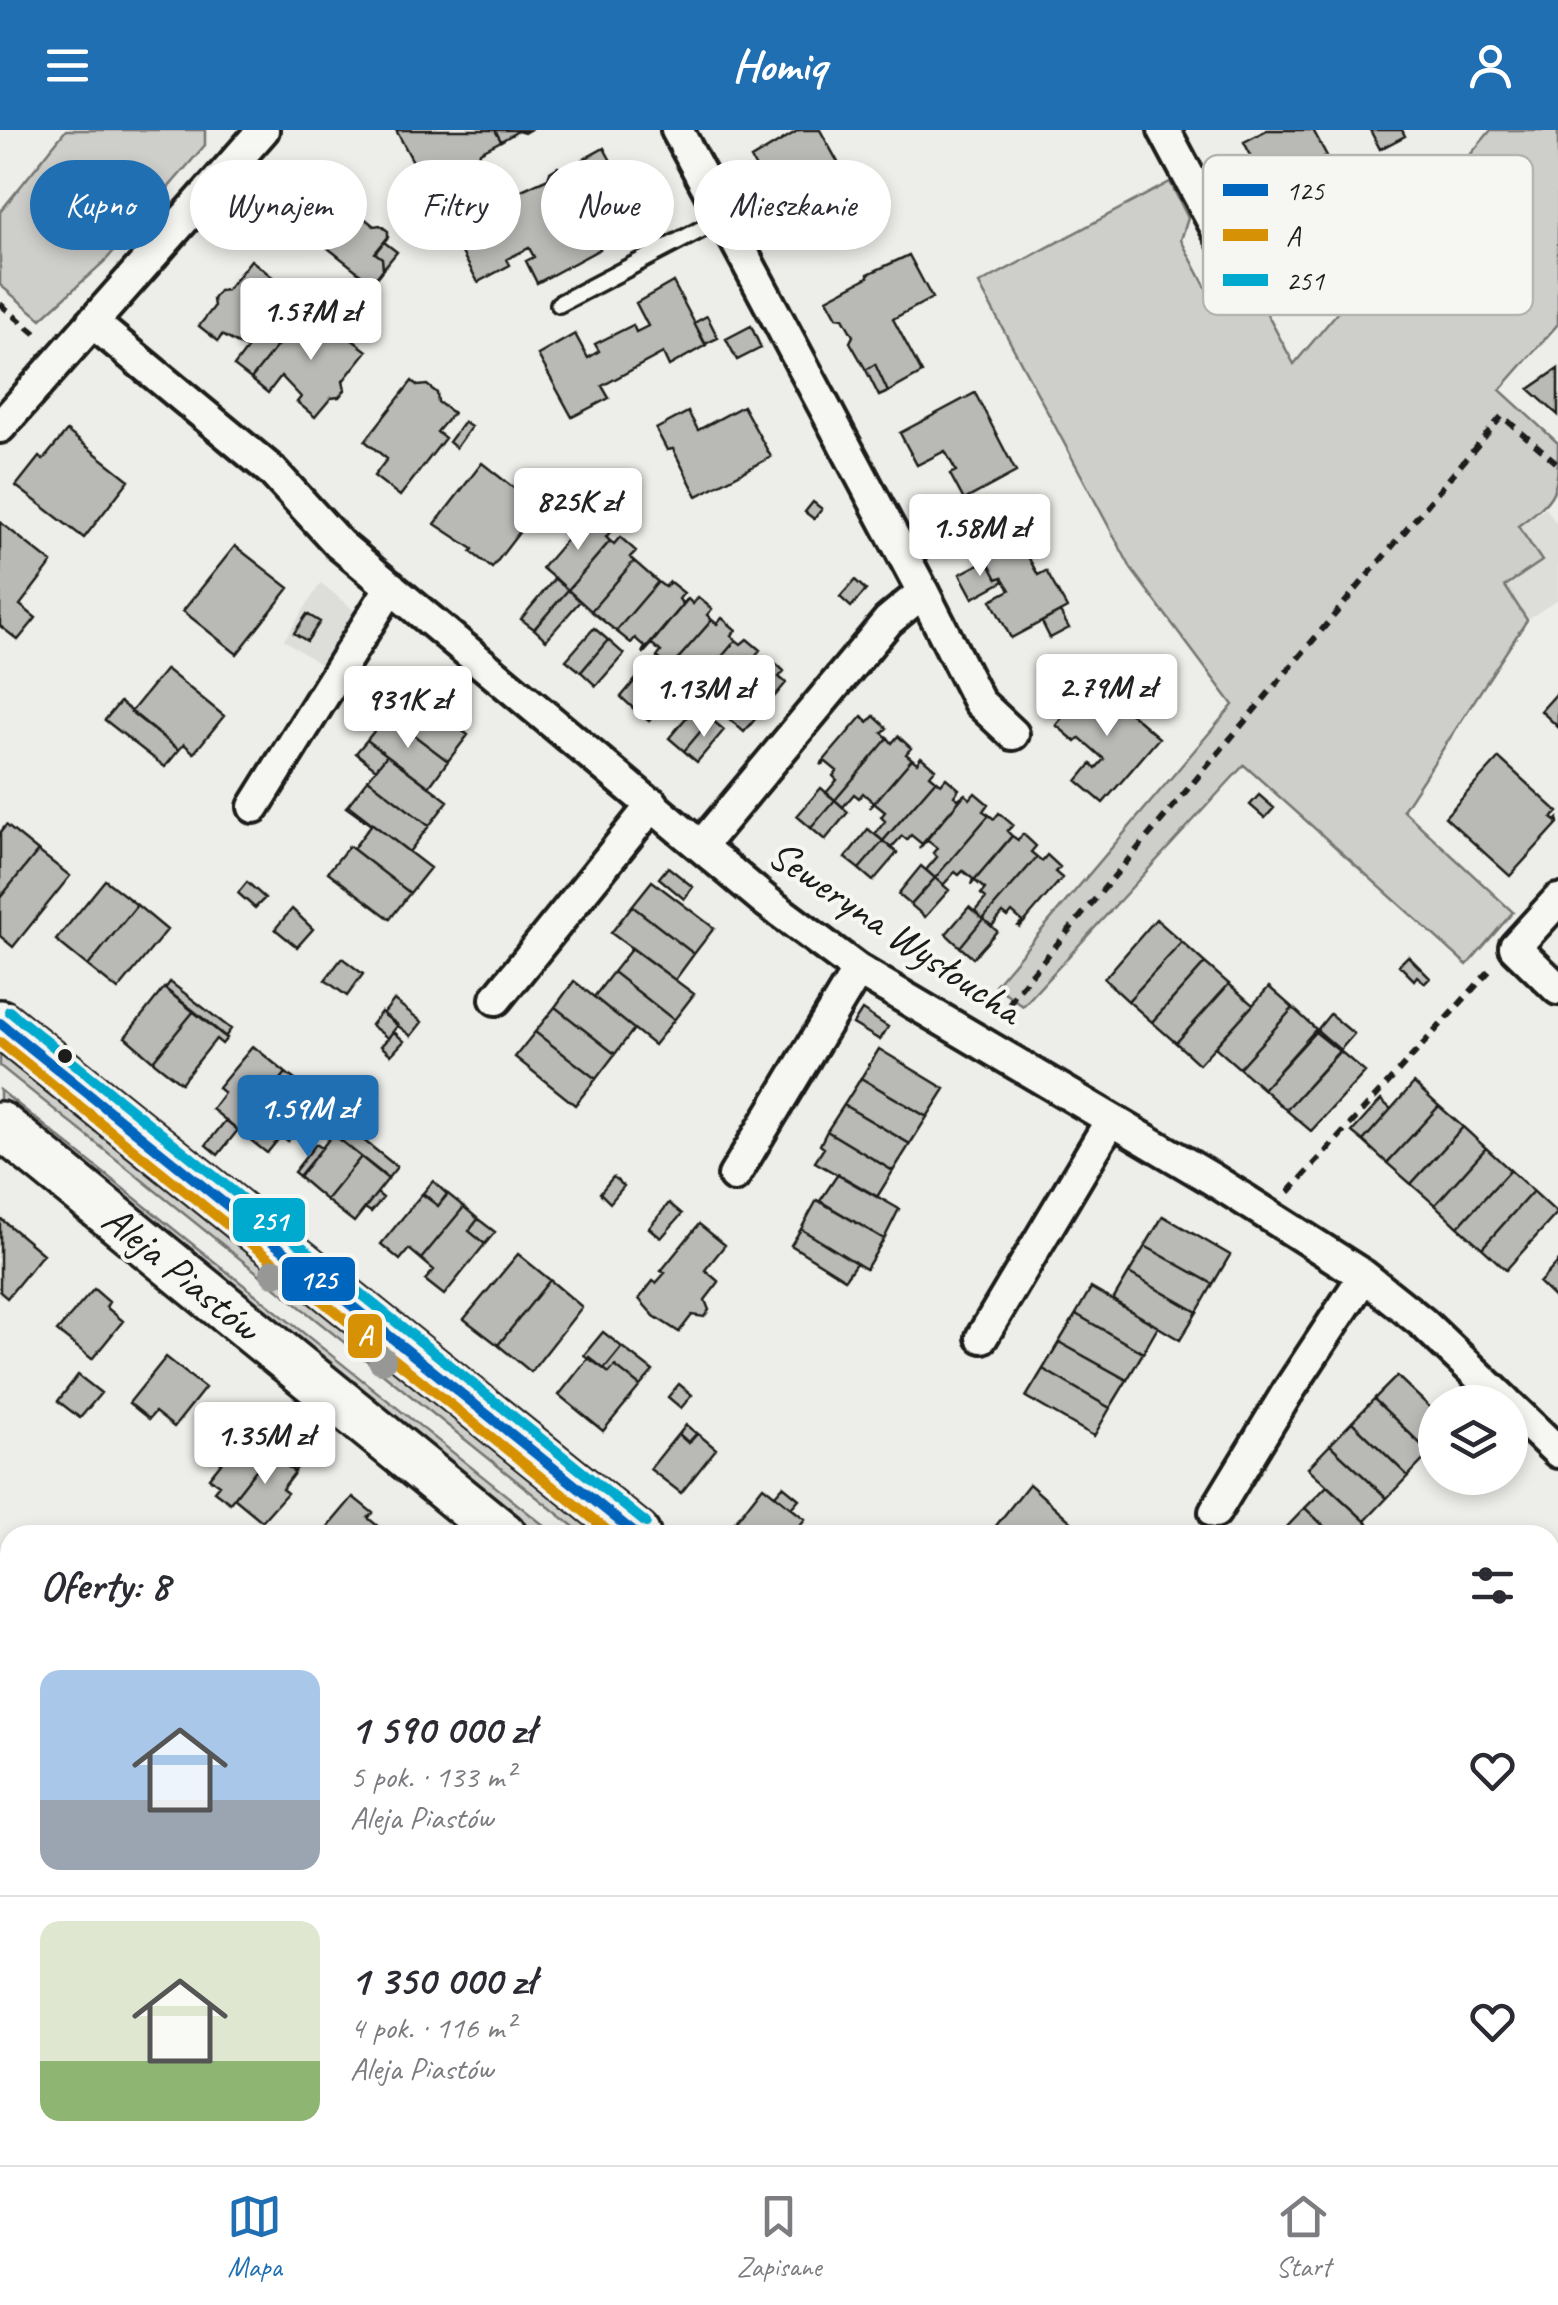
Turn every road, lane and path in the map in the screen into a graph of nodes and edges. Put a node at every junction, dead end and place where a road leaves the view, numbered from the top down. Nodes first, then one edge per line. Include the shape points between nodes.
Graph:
1 (264, 130) edge
2 (677, 130) edge
3 (1164, 130) edge
4 (694, 162) edge
5 (1203, 203) edge
6 (694, 234) edge
7 (741, 250) edge
8 (0, 304) edge
9 (560, 304) dead end
10 (92, 322) junction
11 (62, 357) junction
12 (0, 427) edge
13 (1558, 464) edge
14 (392, 587) junction
15 (923, 592) junction
16 (1014, 734) dead end
17 (652, 804) junction
18 (254, 807) dead end
19 (702, 846) junction
20 (1558, 900) edge
21 (1515, 948) junction
22 (858, 970) junction
23 (1558, 989) edge
24 (1016, 994) dead end
25 (496, 999) dead end
26 (0, 1023) edge
27 (1110, 1122) junction
28 (0, 1124) edge
29 (734, 1176) dead end
30 (1268, 1215) junction
31 (1364, 1276) junction
32 (982, 1337) dead end
33 (1488, 1385) edge
34 (1528, 1423) edge
35 (1558, 1452) edge
36 (1215, 1512) dead end
37 (491, 1525) edge
38 (625, 1525) edge

1 - 10 street
2 - 4 street
3 - 5 street
6 - 9 lane
7 - 15 street
8 - 11 path
10 - 11 street
10 - 14 street, Seweryna Wysłoucha via 272,471 339,544
11 - 12 street
13 - 24 path via 1502,416
14 - 17 street, Seweryna Wysłoucha
14 - 18 street
15 - 16 street via 979,702
15 - 19 street via 888,621
17 - 19 street, Seweryna Wysłoucha
17 - 25 street
19 - 22 street, Seweryna Wysłoucha
20 - 21 street
21 - 23 street
21 - 30 path
22 - 27 street, Seweryna Wysłoucha
22 - 29 street
26 - 38 street, Aleja Piastów
27 - 30 street, Seweryna Wysłoucha
27 - 32 street
28 - 37 street, Aleja Piastów
30 - 31 street, Seweryna Wysłoucha
31 - 33 street, Seweryna Wysłoucha
31 - 36 street
34 - 35 street, Seweryna Wysłoucha

